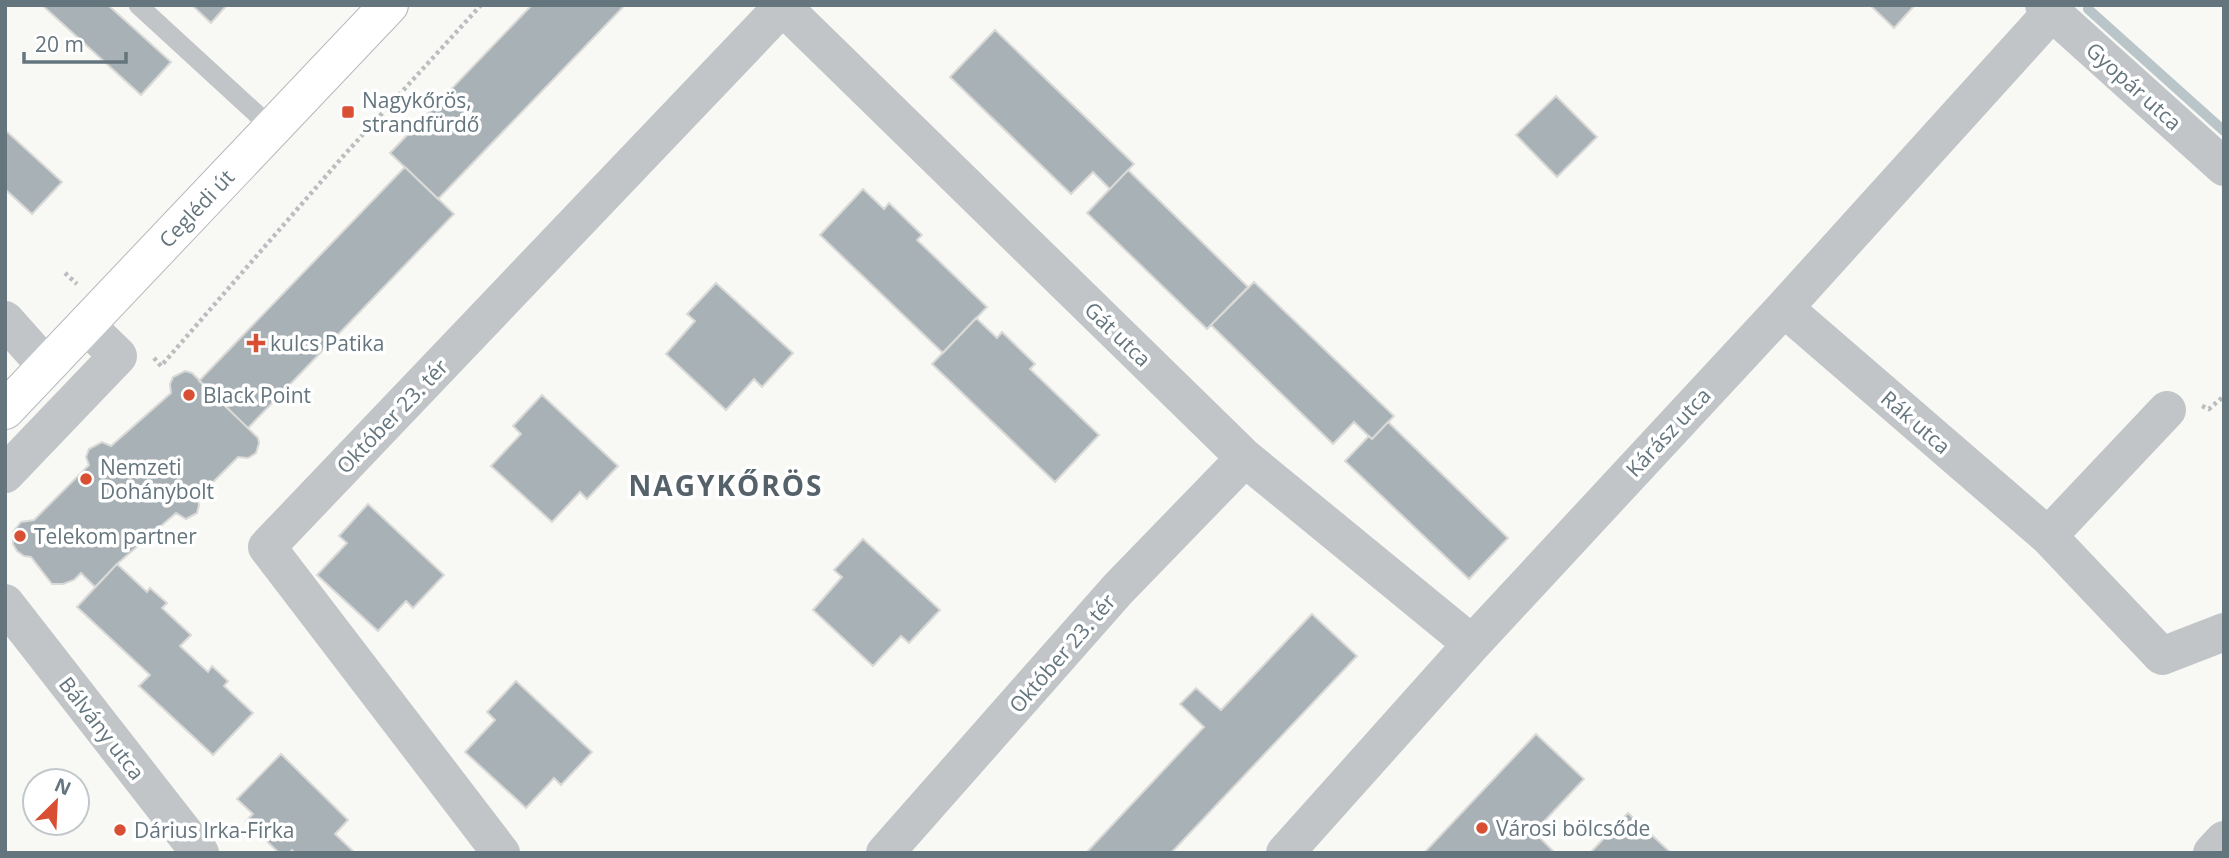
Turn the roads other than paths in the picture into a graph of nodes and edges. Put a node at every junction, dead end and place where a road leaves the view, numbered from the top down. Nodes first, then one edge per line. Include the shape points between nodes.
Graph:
1 (138, 5) edge
2 (389, 5) edge
3 (782, 6) edge
4 (2048, 9) edge
5 (272, 128) junction
6 (2224, 167) edge
7 (1784, 308) junction
8 (94, 316) junction
9 (5, 320) edge
10 (46, 366) junction
11 (5, 410) edge
12 (2167, 410) dead end
13 (1245, 458) junction
14 (5, 474) edge
15 (2048, 536) junction
16 (5, 603) edge
17 (2224, 632) edge
18 (1472, 644) junction
19 (2224, 840) edge
20 (200, 853) edge
21 (501, 853) edge
22 (885, 853) edge
23 (1285, 853) edge
24 (2212, 853) edge

1 - 5 lane
2 - 5 main road, Ceglédi út
3 - 13 street, Gát utca
3 - 21 street, Október 23. tér via 267,547
4 - 6 street, Gyopár utca
4 - 7 street, Kárász utca
5 - 8 main road, Ceglédi út
7 - 15 street, Rák utca
7 - 18 street, Kárász utca
8 - 10 main road, Ceglédi út
8 - 14 street via 118,356
9 - 10 street
10 - 11 main road, Ceglédi út
12 - 15 street
13 - 18 street, Gát utca
13 - 22 street, Október 23. tér via 1118,589
15 - 17 street, Rák utca via 2162,656
16 - 20 street, Bálvány utca
18 - 23 street, Kárász utca
19 - 24 street

